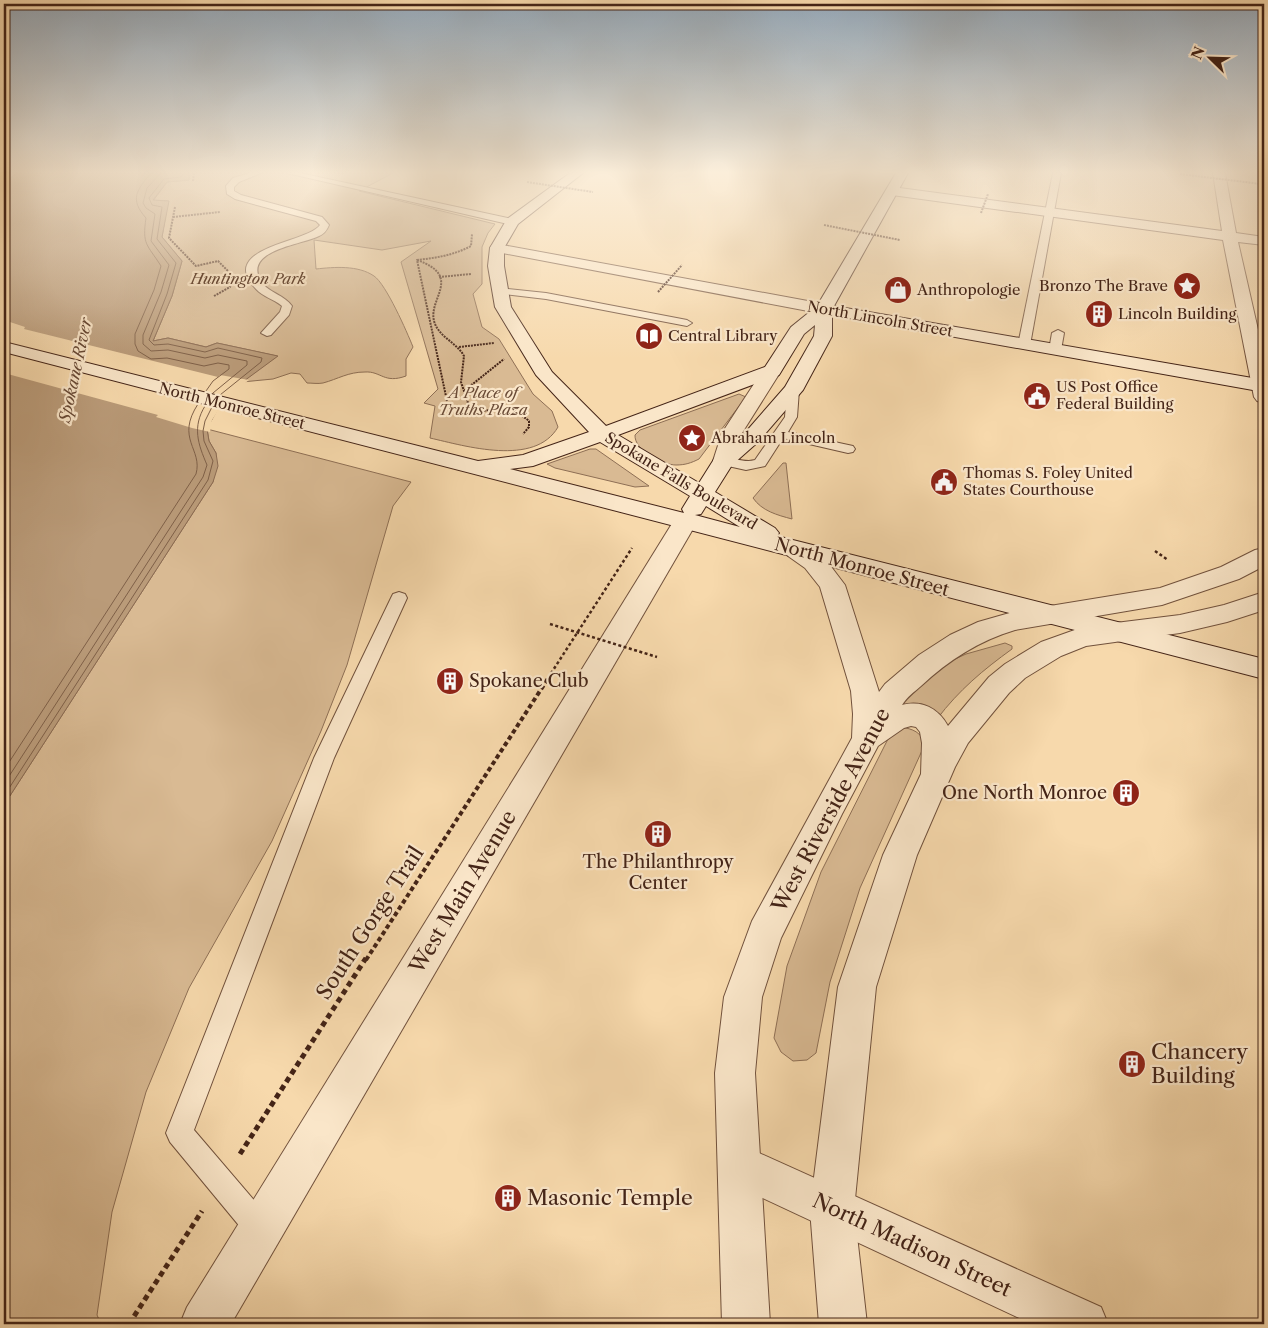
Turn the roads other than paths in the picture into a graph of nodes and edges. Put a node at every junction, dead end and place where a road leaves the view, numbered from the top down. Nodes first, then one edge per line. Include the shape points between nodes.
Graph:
1 (314, 235) edge
2 (505, 235) edge
3 (867, 235) edge
4 (1046, 235) edge
5 (1222, 235) edge
6 (1230, 236) junction
7 (1264, 241) edge
8 (497, 248) junction
9 (499, 291) junction
10 (824, 309) junction
11 (687, 323) dead end
12 (267, 333) dead end
13 (1024, 345) junction
14 (4, 347) edge
15 (772, 371) junction
16 (793, 390) junction
17 (1263, 390) edge
18 (781, 434) junction
19 (603, 435) junction
20 (848, 449) dead end
21 (724, 460) junction
22 (460, 465) junction
23 (693, 508) junction
24 (796, 550) junction
25 (1264, 556) edge
26 (399, 598) dead end
27 (1264, 600) edge
28 (1046, 615) junction
29 (1115, 632) junction
30 (1264, 669) edge
31 (865, 743) junction
32 (935, 775) junction
33 (739, 1165) junction
34 (832, 1209) junction
35 (261, 1230) junction
36 (204, 1324) edge
37 (746, 1324) edge
38 (843, 1324) edge
39 (1084, 1324) edge

1 - 12 lane via 269,250 251,269 262,290 281,299 287,306 285,313
2 - 8 street
3 - 10 street, West Main Avenue
4 - 13 lane
5 - 6 street
6 - 7 street
6 - 17 street
8 - 9 street, Spokane Falls Boulevard
8 - 10 street, North Lincoln Street
9 - 11 lane via 546,296
9 - 19 street, Spokane Falls Boulevard via 503,307 545,375
10 - 13 street, North Lincoln Street
10 - 15 street, West Main Avenue via 797,331
10 - 16 street, West Main Avenue via 823,336
13 - 17 street, North Lincoln Street via 1056,342
14 - 22 street, North Monroe Street
15 - 19 street, North Monroe Street
15 - 21 street, West Main Avenue via 732,433
16 - 18 lane via 791,417
16 - 21 street, West Main Avenue via 750,438
18 - 20 lane
18 - 21 lane via 760,463 754,466
19 - 22 street, North Monroe Street via 525,461
19 - 23 street, Spokane Falls Boulevard
21 - 23 street, West Main Avenue
22 - 23 street, North Monroe Street
23 - 24 street, North Monroe Street
23 - 35 street, West Main Avenue
24 - 28 street, North Monroe Street
24 - 31 street via 814,562 832,586 865,691 868,714
25 - 28 street, West Riverside Avenue via 1221,576 1162,596
26 - 35 lane via 324,758 179,1134
27 - 29 street via 1180,624
28 - 29 street, North Monroe Street
28 - 31 street, West Riverside Avenue via 987,629 959,642 929,662 895,692
29 - 30 street, North Monroe Street
29 - 32 street via 1063,644 1015,671 999,684 958,734
31 - 32 street via 881,727 903,716 919,715 934,728
31 - 33 street, West Riverside Avenue via 765,933 743,997 735,1073
32 - 34 street via 900,855 857,987
33 - 34 street, North Madison Street
33 - 37 street, West Riverside Avenue
34 - 38 street
34 - 39 street, North Madison Street
35 - 36 street, West Main Avenue

